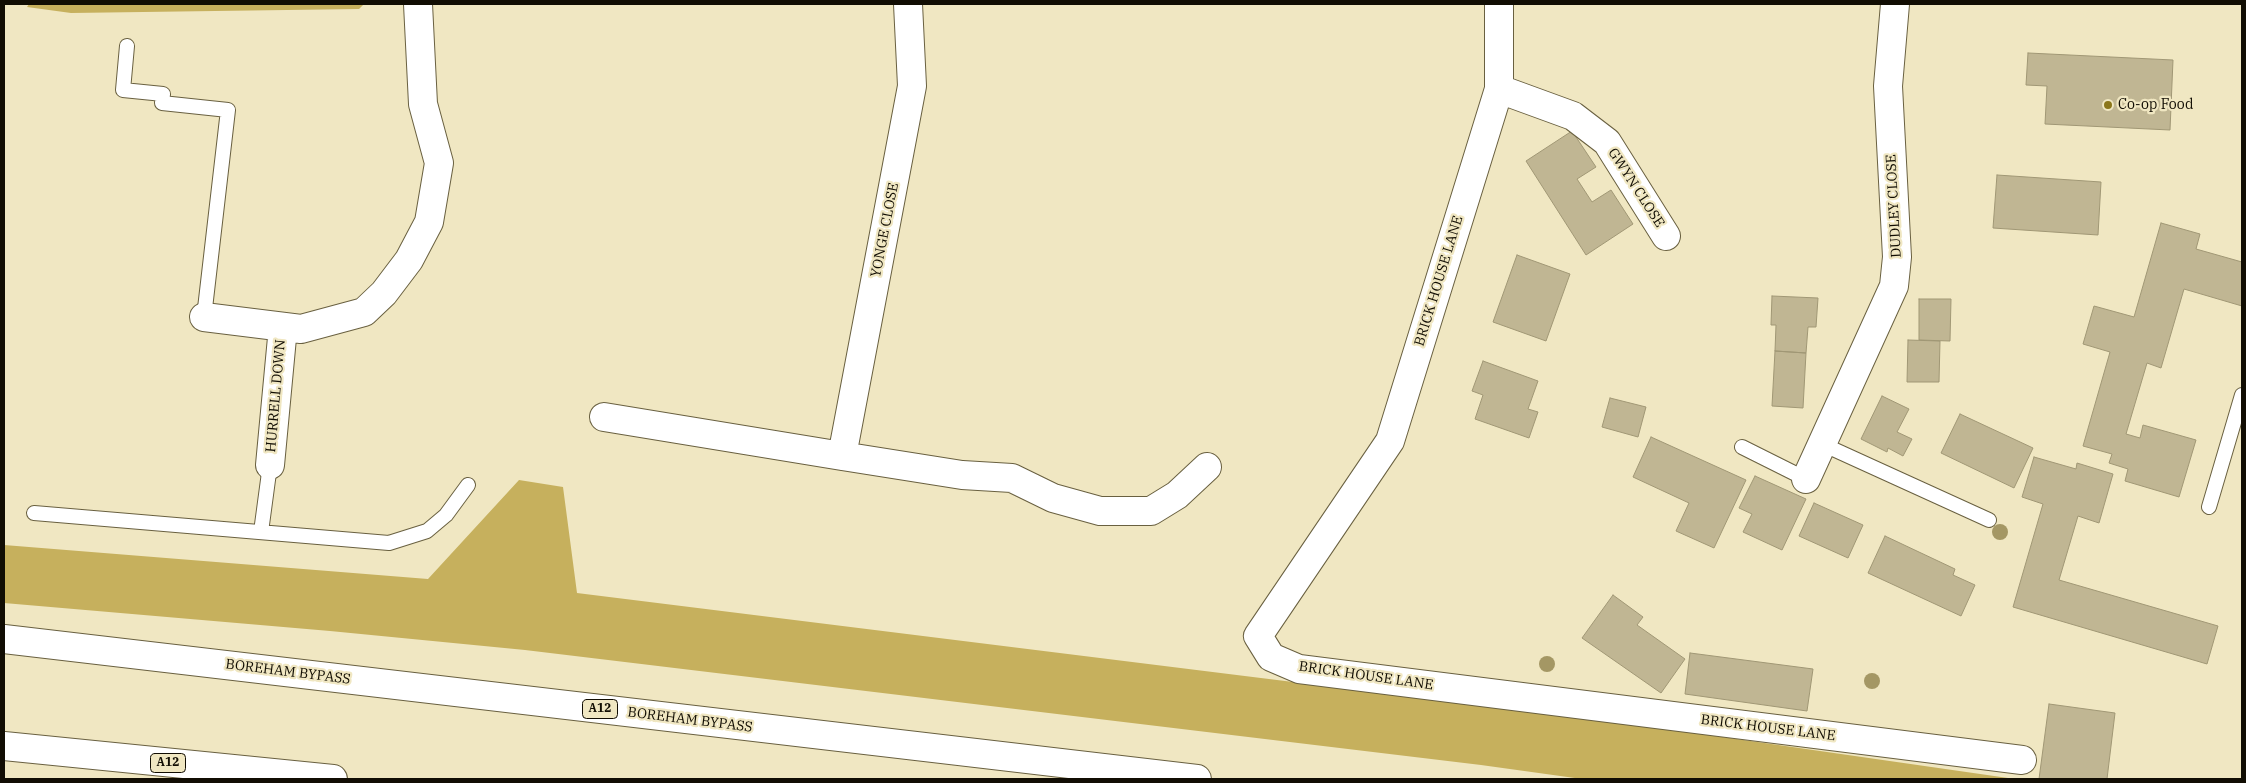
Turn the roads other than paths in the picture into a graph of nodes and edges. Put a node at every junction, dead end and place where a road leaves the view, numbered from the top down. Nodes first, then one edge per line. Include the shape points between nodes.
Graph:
1 (418, 4) edge
2 (908, 4) edge
3 (1499, 4) edge
4 (1895, 4) edge
5 (127, 46) dead end
6 (1499, 89) junction
7 (1666, 236) dead end
8 (204, 317) joint
9 (283, 327) junction
10 (2242, 395) edge
11 (604, 417) dead end
12 (1822, 444) junction
13 (1742, 447) dead end
14 (842, 456) junction
15 (270, 465) joint
16 (1207, 467) dead end
17 (1806, 479) joint
18 (468, 484) dead end
19 (2209, 507) dead end
20 (34, 513) dead end
21 (1989, 520) dead end
22 (261, 532) junction
23 (4, 639) edge
24 (4, 746) edge
25 (2022, 760) dead end
26 (333, 779) edge
27 (1197, 779) edge

1 - 9 main road, HURRELL DOWN via 423,104 440,163 429,222 409,260 384,293 364,312 301,328
2 - 14 main road, YONGE CLOSE via 912,86
3 - 6 main road, BRICK HOUSE LANE
4 - 12 main road, DUDLEY CLOSE via 1888,86 1897,257 1894,286
5 - 8 lane via 123,90 163,94 162,103 228,110
6 - 7 main road, GWYN CLOSE via 1573,116 1607,142
6 - 25 main road, BRICK HOUSE LANE via 1390,441 1258,636 1271,657 1299,669
8 - 9 main road, HURRELL DOWN
9 - 15 main road, HURRELL DOWN
10 - 19 lane
11 - 14 main road
12 - 17 main road, DUDLEY CLOSE
12 - 21 lane
13 - 17 lane
14 - 16 main road via 962,475 1012,478 1053,498 1100,511 1151,511 1177,495
15 - 22 lane
18 - 22 lane via 446,515 427,531 389,543
20 - 22 lane
23 - 27 main road, BOREHAM BYPASS / A12
24 - 26 main road, A12

